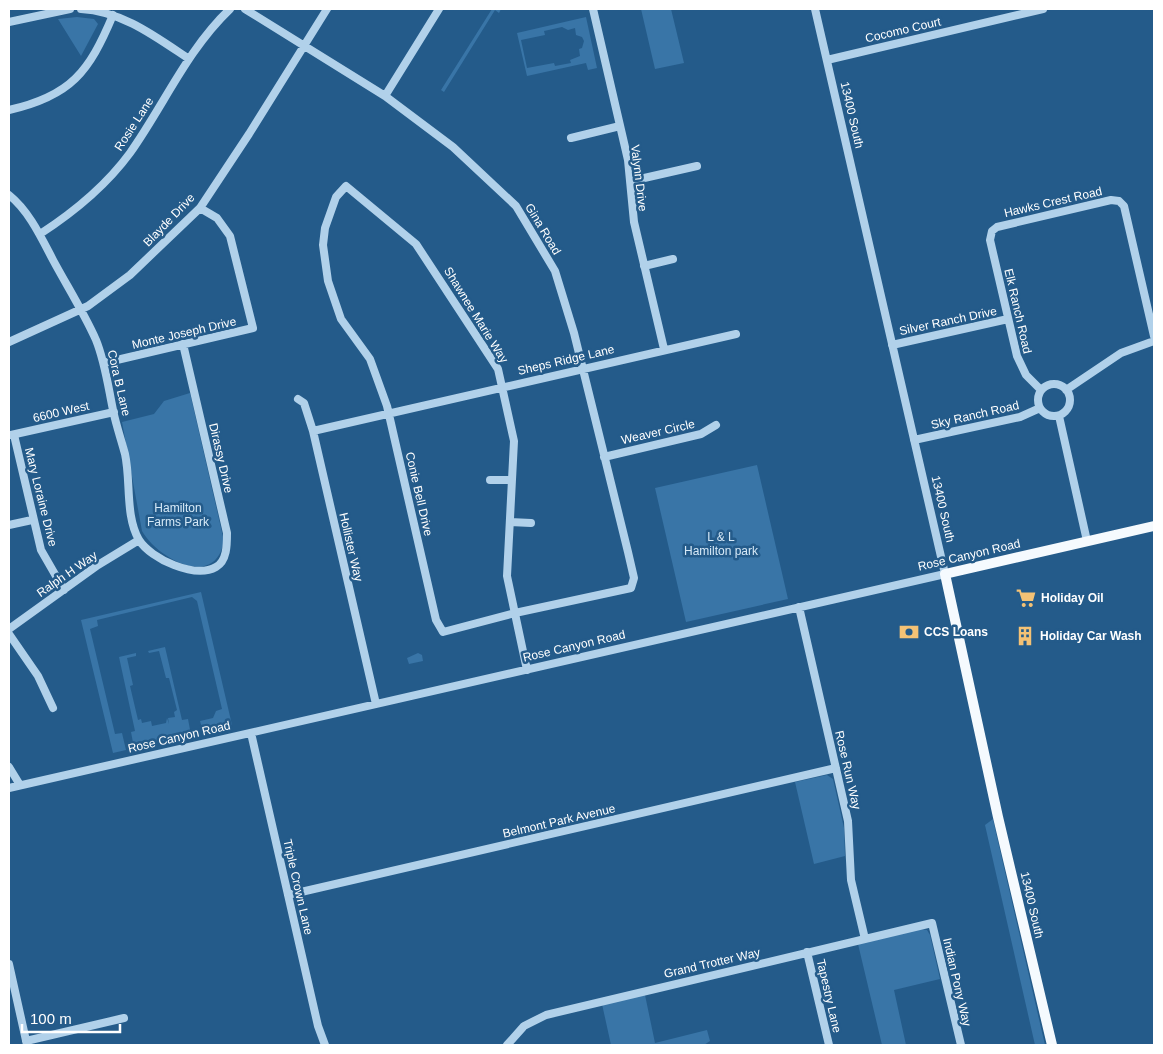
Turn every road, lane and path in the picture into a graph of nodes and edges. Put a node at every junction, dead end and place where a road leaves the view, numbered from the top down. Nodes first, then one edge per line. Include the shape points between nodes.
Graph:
1 (70, 9) edge
2 (81, 9) edge
3 (230, 9) edge
4 (245, 9) edge
5 (327, 9) edge
6 (439, 9) edge
7 (593, 9) edge
8 (815, 9) edge
9 (1043, 9) edge
10 (113, 15) junction
11 (9, 22) edge
12 (304, 46) junction
13 (189, 59) junction
14 (826, 60) junction
15 (385, 96) junction
16 (9, 110) edge
17 (620, 126) junction
18 (571, 138) dead end
19 (697, 166) dead end
20 (631, 181) junction
21 (346, 186) joint
22 (9, 194) edge
23 (200, 208) junction
24 (992, 231) joint
25 (40, 234) junction
26 (673, 259) dead end
27 (644, 266) junction
28 (80, 311) junction
29 (1008, 319) junction
30 (736, 334) dead end
31 (1154, 336) edge
32 (1154, 341) edge
33 (9, 342) edge
34 (183, 344) junction
35 (892, 345) junction
36 (664, 349) junction
37 (104, 363) junction
38 (582, 368) junction
39 (502, 386) junction
40 (1041, 390) junction
41 (1066, 390) junction
42 (298, 399) dead end
43 (1040, 408) junction
44 (114, 412) junction
45 (389, 413) junction
46 (1059, 416) junction
47 (716, 425) dead end
48 (313, 431) junction
49 (11, 435) edge
50 (914, 440) junction
51 (604, 457) junction
52 (490, 480) dead end
53 (512, 480) junction
54 (32, 520) junction
55 (510, 522) junction
56 (531, 523) dead end
57 (9, 525) edge
58 (1154, 526) edge
59 (139, 540) junction
60 (1087, 541) junction
61 (945, 574) junction
62 (631, 588) joint
63 (64, 590) junction
64 (799, 607) junction
65 (514, 613) junction
66 (9, 629) edge
67 (9, 634) edge
68 (527, 670) junction
69 (376, 704) junction
70 (53, 708) dead end
71 (251, 733) junction
72 (9, 767) edge
73 (836, 768) junction
74 (20, 785) junction
75 (9, 788) edge
76 (288, 894) junction
77 (932, 923) joint
78 (865, 939) junction
79 (807, 952) junction
80 (9, 964) edge
81 (124, 1018) dead end
82 (27, 1043) edge
83 (325, 1045) edge
84 (507, 1045) edge
85 (829, 1045) edge
86 (961, 1045) edge
87 (1052, 1045) edge

1 - 11 street
2 - 10 street
3 - 13 street, Rosie Lane via 210,29
4 - 12 street, Gina Road
5 - 12 street, Blayde Drive
6 - 15 street
7 - 17 street, Valynn Drive
8 - 14 street, 13400 South
9 - 14 street, Cocomo Court
10 - 13 street via 137,26
10 - 16 street via 101,43 83,71 57,94
12 - 15 street, Gina Road
12 - 23 street, Blayde Drive
13 - 25 street, Rosie Lane via 129,153 105,183 75,211
14 - 35 street, 13400 South
15 - 38 street, Gina Road via 453,147 516,206 555,271
17 - 18 street
17 - 20 street, Valynn Drive
19 - 20 street
20 - 27 street, Valynn Drive via 632,214
21 - 39 street, Shawnee Marie Way via 416,244 498,369
21 - 45 street, Conie Bell Drive via 336,197 325,228 323,245 328,281 341,319 375,369
22 - 25 street, Cora B Lane
23 - 28 street, Blayde Drive via 130,276
23 - 34 street, Monte Joseph Drive via 217,218 230,236 253,328
24 - 29 street, Elk Ranch Road via 990,240
24 - 31 street, Hawks Crest Road via 1000,226 1112,200 1120,201 1124,206
25 - 28 street, Cora B Lane
26 - 27 street
27 - 36 street, Valynn Drive
28 - 33 street, Blayde Drive
28 - 37 street, Cora B Lane
29 - 35 street, Silver Ranch Drive
29 - 40 street, Elk Ranch Road via 1019,363
30 - 36 street, Sheps Ridge Lane
32 - 41 street via 1122,353
34 - 37 street, Monte Joseph Drive
34 - 59 street, Dirassy Drive via 227,533 227,548 218,566 199,571 163,561
35 - 50 street, 13400 South
36 - 38 street, Sheps Ridge Lane
37 - 44 street, Cora B Lane
38 - 39 street, Sheps Ridge Lane
38 - 51 street, Gina Road
39 - 45 street, Sheps Ridge Lane
39 - 53 street, Shawnee Marie Way via 514,441
40 - 41 street via 1054,384
40 - 43 street via 1037,401
41 - 46 street via 1069,406
42 - 48 street, Hollister Way via 304,403
43 - 46 street via 1048,415
43 - 50 street, Sky Ranch Road via 1020,417
44 - 49 street, 6600 West
44 - 59 street, Cora B Lane
45 - 48 street, Sheps Ridge Lane
45 - 65 street, Conie Bell Drive via 436,620 443,632
46 - 60 street
47 - 51 street, Weaver Circle via 701,434
48 - 69 street, Hollister Way
49 - 54 street, Mary Loraine Drive
50 - 61 street, 13400 South
51 - 62 street, Gina Road via 634,578
52 - 53 street
53 - 55 street, Shawnee Marie Way
54 - 57 street
54 - 63 street, Mary Loraine Drive via 41,550
55 - 56 street
55 - 65 street, Shawnee Marie Way via 507,576
58 - 60 main road, Rose Canyon Road
59 - 63 street, Ralph H Way
60 - 61 main road, Rose Canyon Road
61 - 64 street, Rose Canyon Road
61 - 87 main road, 13400 South
62 - 65 street, Conie Bell Drive
63 - 66 street, Ralph H Way
64 - 68 street, Rose Canyon Road
64 - 73 street, Rose Run Way
65 - 68 street, Shawnee Marie Way
67 - 70 street via 38,676
68 - 69 street, Rose Canyon Road
69 - 71 street, Rose Canyon Road
71 - 74 street, Rose Canyon Road
71 - 76 street, Triple Crown Lane
72 - 74 street
73 - 76 street, Belmont Park Avenue
73 - 78 street, Rose Run Way via 849,827 852,886
74 - 75 street, Rose Canyon Road
76 - 83 street, Triple Crown Lane
77 - 78 street, Grand Trotter Way
77 - 86 street, Indian Pony Way
78 - 79 street, Grand Trotter Way
79 - 84 street, Grand Trotter Way via 546,1014 524,1026
79 - 85 street, Tapestry Lane
80 - 82 street
81 - 82 street

